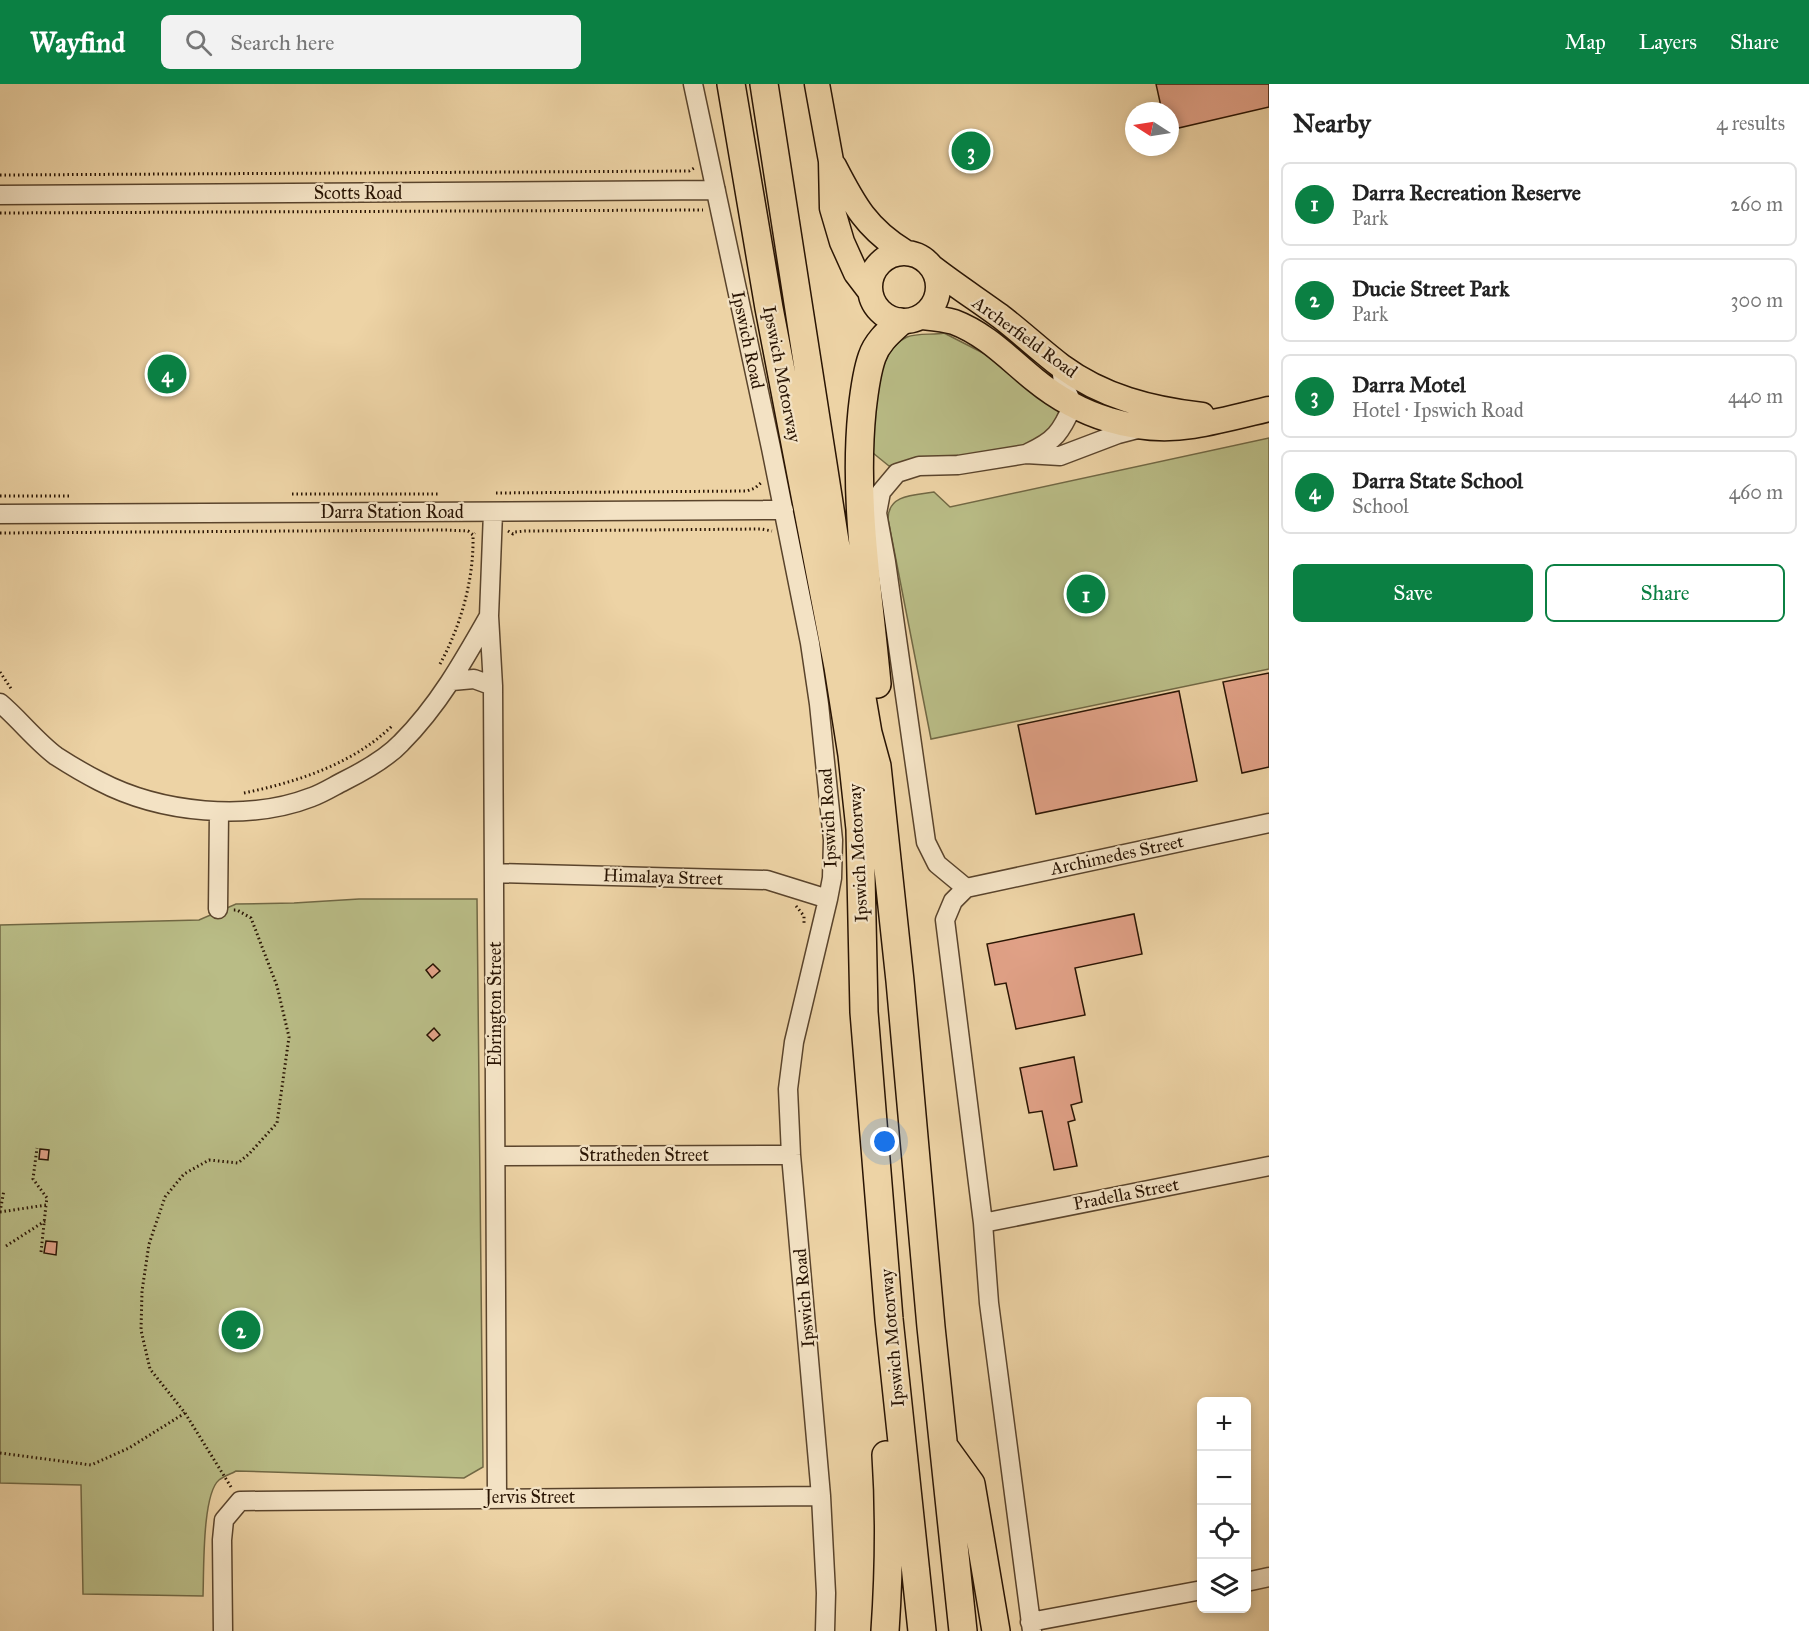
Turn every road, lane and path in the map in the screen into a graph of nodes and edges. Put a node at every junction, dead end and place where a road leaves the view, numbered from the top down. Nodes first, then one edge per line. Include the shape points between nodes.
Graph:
1 (693, 84) edge
2 (731, 84) edge
3 (764, 84) edge
4 (817, 84) edge
5 (699, 161) dead end
6 (831, 161) junction
7 (0, 175) edge
8 (716, 190) junction
9 (0, 195) edge
10 (710, 210) dead end
11 (0, 213) edge
12 (905, 252) junction
13 (933, 268) junction
14 (869, 291) junction
15 (911, 319) junction
16 (1061, 366) junction
17 (1072, 405) junction
18 (1269, 409) edge
19 (1228, 418) junction
20 (1142, 428) junction
21 (1026, 454) junction
22 (763, 480) dead end
23 (447, 494) dead end
24 (289, 495) dead end
25 (0, 496) edge
26 (80, 496) dead end
27 (493, 503) junction
28 (784, 510) junction
29 (0, 514) edge
30 (492, 531) junction
31 (0, 533) edge
32 (473, 535) junction
33 (776, 536) dead end
34 (489, 616) junction
35 (439, 667) dead end
36 (0, 672) edge
37 (5, 680) junction
38 (452, 681) junction
39 (493, 686) junction
40 (0, 687) edge
41 (7, 698) edge
42 (400, 719) dead end
43 (877, 766) junction
44 (233, 794) dead end
45 (219, 812) junction
46 (1269, 823) edge
47 (495, 873) junction
48 (966, 888) junction
49 (828, 898) junction
50 (218, 909) joint
51 (37, 1148) dead end
52 (496, 1155) junction
53 (791, 1155) junction
54 (1269, 1166) edge
55 (4, 1190) dead end
56 (46, 1205) junction
57 (0, 1212) edge
58 (45, 1221) junction
59 (983, 1223) junction
60 (6, 1246) dead end
61 (41, 1252) dead end
62 (890, 1319) junction
63 (185, 1413) junction
64 (944, 1446) junction
65 (0, 1452) edge
66 (821, 1496) junction
67 (497, 1497) junction
68 (240, 1501) junction
69 (1269, 1577) edge
70 (1251, 1581) edge
71 (1197, 1591) edge
72 (1031, 1627) edge
73 (223, 1631) edge
74 (825, 1631) edge
75 (885, 1631) edge
76 (922, 1631) edge
77 (963, 1631) edge
78 (996, 1631) edge

1 - 8 street, Ipswich Road
2 - 62 highway, Ipswich Motorway via 852,755 860,829 864,1012
3 - 43 highway, Ipswich Motorway via 834,535
4 - 6 main road
5 - 7 path via 689,171
6 - 12 main road via 850,199 871,228
6 - 14 main road via 832,208 856,273
8 - 9 street, Scotts Road
8 - 28 street, Ipswich Road
10 - 11 path
12 - 13 main road via 916,254
12 - 14 main road via 883,259 870,279
13 - 15 main road via 938,278 936,300 930,309
13 - 16 main road, Archerfield Road
14 - 15 main road via 879,312 889,318
15 - 17 main road, Archerfield Road via 951,321 975,331
15 - 43 highway via 885,336 873,355 864,390 860,433 862,525 881,725
16 - 17 street
16 - 19 main road, Archerfield Road via 1089,383 1148,407
17 - 20 main road, Archerfield Road via 1117,423
17 - 21 street via 1063,428 1046,445
18 - 19 main road, Archerfield Road
19 - 20 main road, Archerfield Road via 1193,426
20 - 21 street via 1060,456
21 - 48 street via 958,465 919,466 897,473 881,492 877,513 926,842 938,864
22 - 27 path via 747,491
23 - 24 path
25 - 26 path
27 - 28 street, Darra Station Road
27 - 29 street, Darra Station Road
27 - 30 street, Ebrington Street
28 - 49 street, Ipswich Road via 819,704 833,840
30 - 32 path via 477,531
30 - 33 path via 508,530 513,534 761,529 771,530
30 - 34 street, Ebrington Street
31 - 32 path via 446,530 468,531
32 - 35 path via 465,601
34 - 38 street
34 - 39 street, Ebrington Street
36 - 37 path
37 - 40 path
37 - 41 path
38 - 39 street via 474,679
38 - 45 street via 399,745 361,772 311,797 271,808
39 - 47 street, Ebrington Street
41 - 45 street via 55,755 101,782 178,808
42 - 44 path via 358,752 327,768 290,782
43 - 64 highway, Ipswich Motorway
45 - 50 street
46 - 48 street, Archimedes Street
47 - 49 street, Himalaya Street via 767,880
47 - 52 street, Ebrington Street
48 - 59 street via 953,902 945,920
49 - 53 street, Ipswich Road via 794,1042 788,1089
50 - 63 path via 237,910 251,918 277,986 289,1037 277,1124 238,1163 209,1160 184,1174 165,1197 149,1244 141,1330 150,1369
51 - 56 path via 33,1179 47,1198
52 - 53 street, Stratheden Street
52 - 67 street, Ebrington Street
53 - 66 street, Ipswich Road
54 - 59 street, Pradella Street
55 - 57 path
56 - 57 path
56 - 58 path
58 - 60 path
58 - 61 path
59 - 72 street via 989,1303
62 - 75 highway via 879,1342 889,1515
62 - 76 highway, Ipswich Motorway
63 - 65 path via 129,1448 91,1465
63 - 68 path
64 - 77 highway, Ipswich Motorway
64 - 78 highway via 971,1484
66 - 67 street, Jervis Street
66 - 74 street, Ipswich Road
67 - 68 street, Jervis Street
68 - 73 street via 224,1520
69 - 70 street
71 - 72 street

